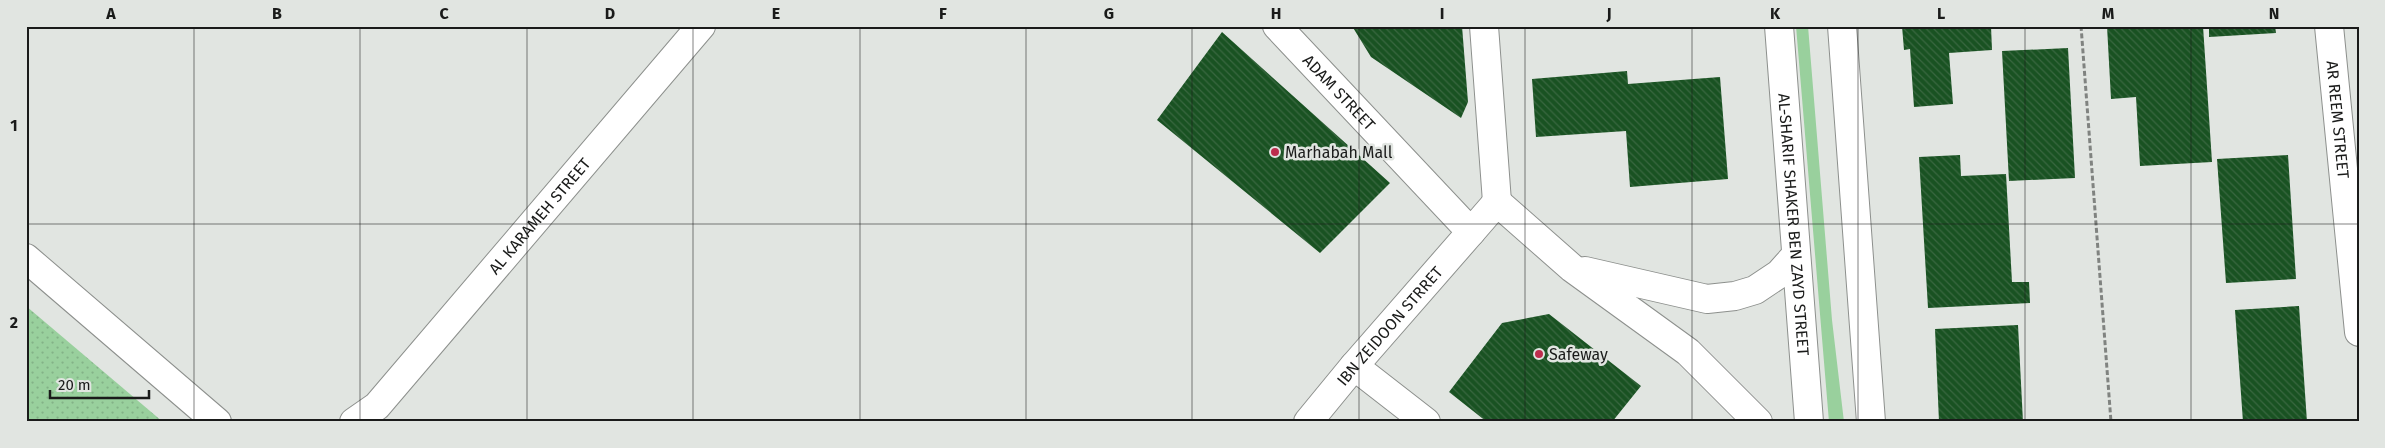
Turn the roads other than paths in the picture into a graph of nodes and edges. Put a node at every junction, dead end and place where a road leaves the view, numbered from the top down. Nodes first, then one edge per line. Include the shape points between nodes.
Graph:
1 (701, 26) edge
2 (1277, 26) edge
3 (1484, 26) edge
4 (1779, 26) edge
5 (1842, 26) edge
6 (2329, 26) edge
7 (1497, 202) junction
8 (1471, 232) junction
9 (1796, 254) junction
10 (26, 258) edge
11 (1572, 268) junction
12 (2359, 332) edge
13 (1354, 366) junction
14 (375, 414) edge
15 (217, 422) edge
16 (354, 422) edge
17 (1308, 422) edge
18 (1426, 422) edge
19 (1758, 422) edge
20 (1809, 422) edge
21 (1871, 422) edge

1 - 14 main road, AL KARAMEH STREET
2 - 8 main road, ADAM STREET
3 - 7 main road
4 - 9 main road, AL-SHARIF SHAKER BEN ZAYD STREET
5 - 21 main road
6 - 12 main road, AR REEM STREET
7 - 8 main road
7 - 11 main road
8 - 13 main road, IBN ZEIDOON STRRET
9 - 11 main road via 1779,274 1755,290 1707,299
9 - 20 main road, AL-SHARIF SHAKER BEN ZAYD STREET
10 - 15 main road
11 - 19 main road via 1688,352
13 - 17 main road, IBN ZEIDOON STRRET
13 - 18 main road
14 - 16 main road, AL KARAMEH STREET

